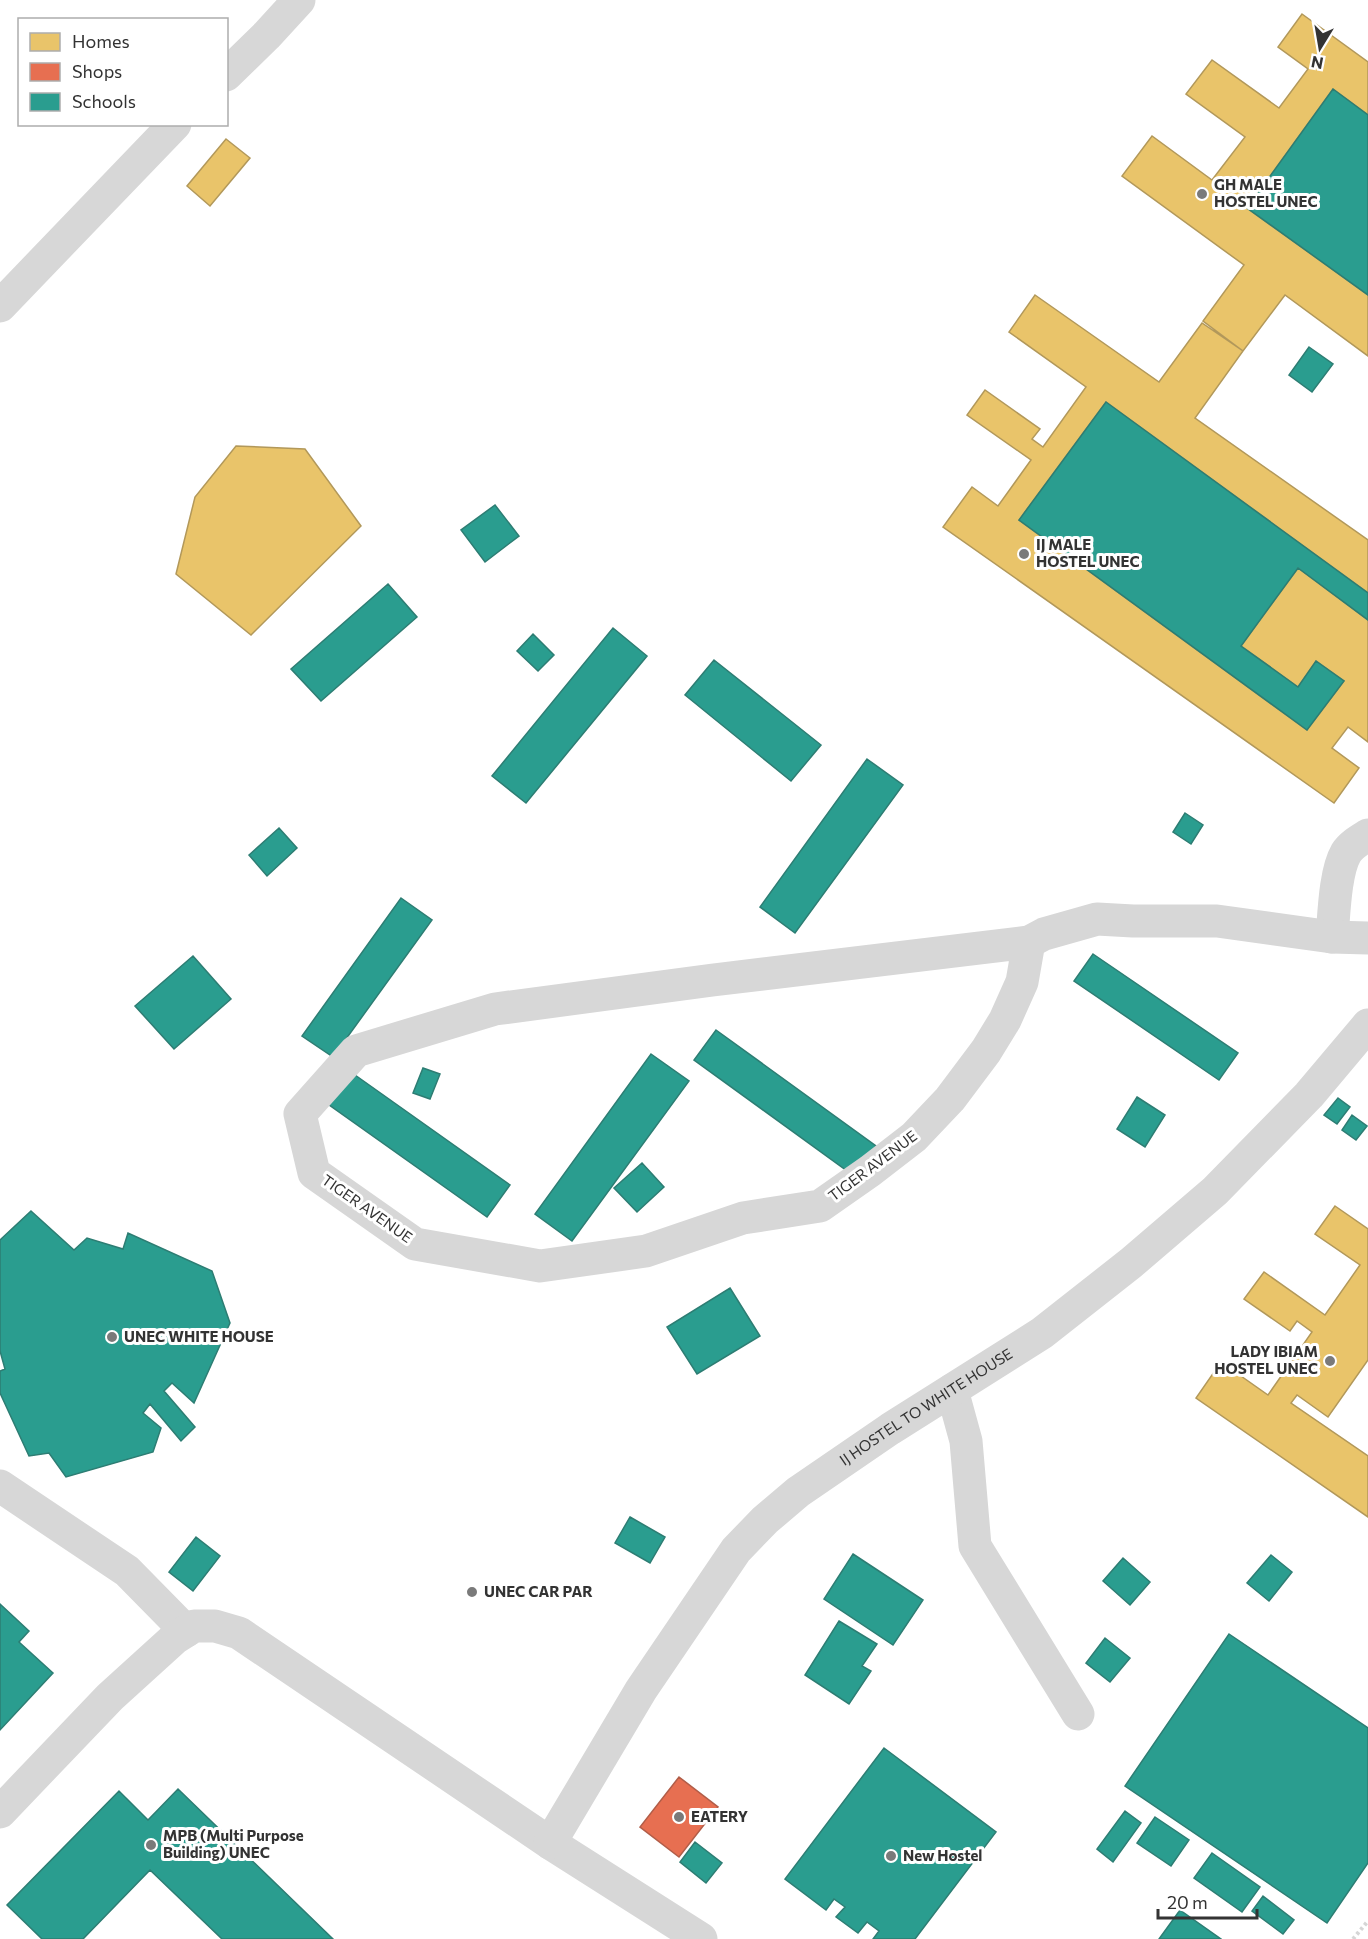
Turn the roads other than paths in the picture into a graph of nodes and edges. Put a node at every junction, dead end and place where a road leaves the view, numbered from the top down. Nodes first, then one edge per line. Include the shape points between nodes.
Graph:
1 (299, 0) edge
2 (228, 73) edge
3 (173, 126) edge
4 (0, 306) edge
5 (1368, 835) edge
6 (1332, 937) junction
7 (1368, 938) edge
8 (1029, 942) junction
9 (1368, 1025) edge
10 (952, 1390) junction
11 (0, 1486) edge
12 (186, 1631) junction
13 (1078, 1714) dead end
14 (0, 1812) edge
15 (550, 1843) junction
16 (701, 1939) edge

1 - 2 street
3 - 4 street
5 - 6 street via 1346,853 1337,883
6 - 7 street, TIGER AVENUE
6 - 8 street, TIGER AVENUE via 1217,921 1097,919
8 - 8 street, TIGER AVENUE via 1022,982 1005,1020 950,1099 914,1137 820,1206 743,1218 646,1251 540,1266 416,1244 314,1173 300,1114 356,1051 495,1009
9 - 10 street, IJ HOSTEL TO WHITE HOUSE via 1309,1095 1215,1191 1042,1333
10 - 13 street via 966,1441 975,1546
10 - 15 street, IJ HOSTEL TO WHITE HOUSE via 798,1492 736,1550 641,1690
11 - 12 street via 127,1571
12 - 14 street via 110,1697
12 - 15 street via 194,1626 215,1626 239,1633
15 - 16 street

